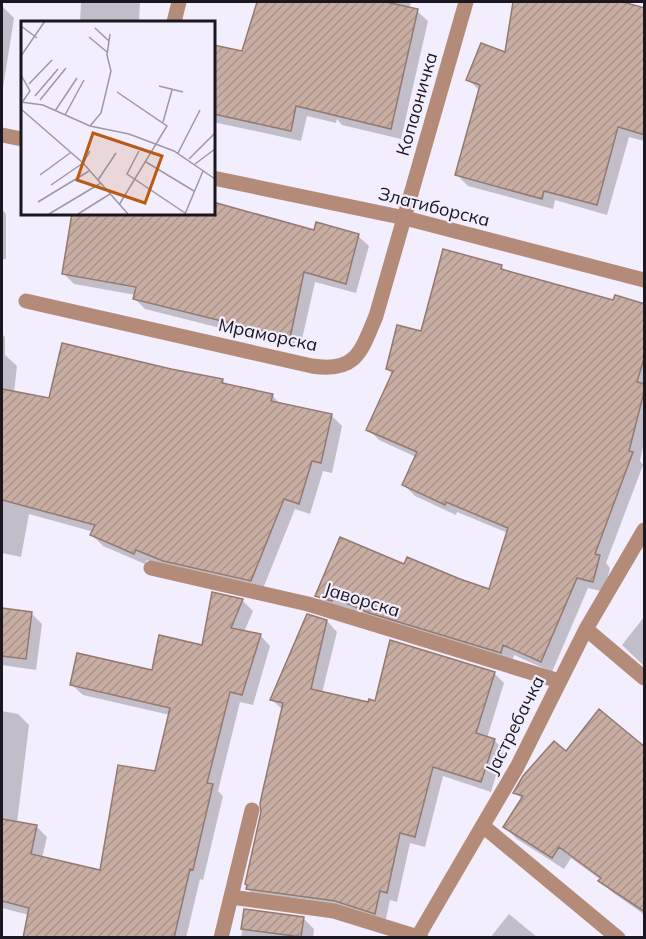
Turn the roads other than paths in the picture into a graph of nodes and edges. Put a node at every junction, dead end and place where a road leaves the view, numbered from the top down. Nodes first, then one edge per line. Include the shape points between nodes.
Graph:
1 (179, 2) edge
2 (466, 2) edge
3 (174, 21) edge
4 (2, 135) edge
5 (21, 139) edge
6 (214, 178) edge
7 (405, 218) junction
8 (645, 280) edge
9 (26, 301) dead end
10 (645, 530) edge
11 (151, 568) dead end
12 (586, 628) junction
13 (645, 678) edge
14 (559, 681) junction
15 (252, 810) dead end
16 (483, 826) junction
17 (231, 897) junction
18 (419, 937) edge
19 (221, 938) edge
20 (618, 938) edge

1 - 3 street
2 - 7 street, Копаоничка
4 - 5 street
6 - 7 street, Златиборска
7 - 8 street, Златиборска
7 - 9 street, Мраморска via 363,347 341,367 312,366
10 - 12 street, Јастребачка
11 - 14 street, Јаворска via 308,604
12 - 13 street
12 - 14 street, Јастребачка
14 - 16 street, Јастребачка
15 - 17 street
16 - 18 street, Јастребачка
16 - 20 street
17 - 18 street via 334,911
17 - 19 street

